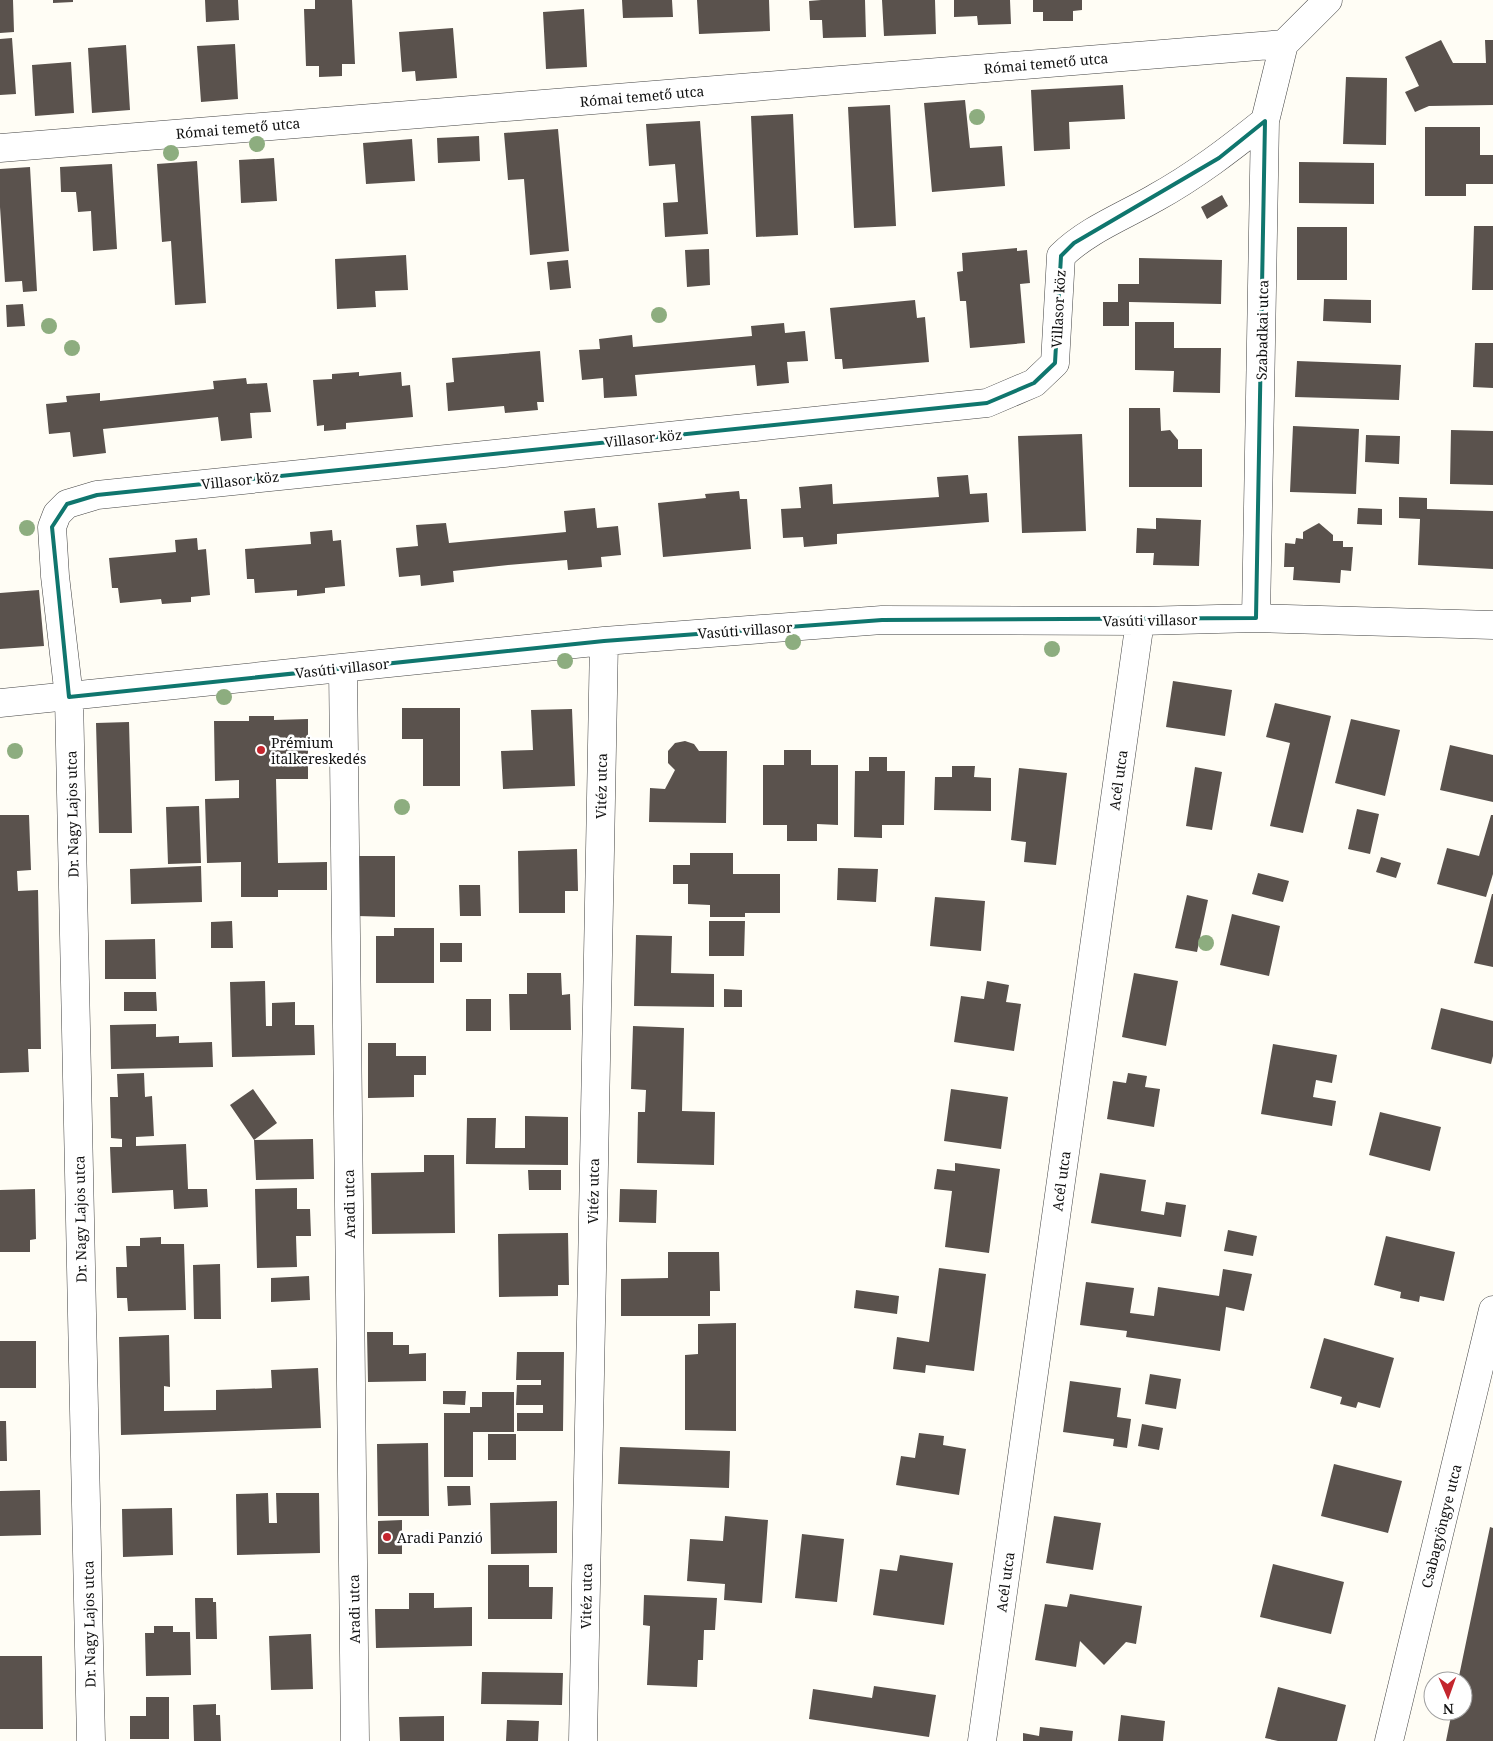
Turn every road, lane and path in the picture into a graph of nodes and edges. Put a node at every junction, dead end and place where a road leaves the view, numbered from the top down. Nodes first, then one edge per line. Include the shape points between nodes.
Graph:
1 (1328, 0) edge
2 (1284, 44) junction
3 (1266, 121) junction
4 (0, 148) edge
5 (1256, 618) junction
6 (1140, 621) junction
7 (1493, 625) edge
8 (604, 640) junction
9 (343, 668) junction
10 (69, 697) junction
11 (0, 703) edge
12 (1493, 1310) edge
13 (91, 1741) edge
14 (355, 1741) edge
15 (583, 1741) edge
16 (982, 1741) edge
17 (1389, 1741) edge

1 - 2 street
2 - 3 street, Szabadkai utca
2 - 4 street, Római temető utca
3 - 5 street, Szabadkai utca
3 - 10 street, Villasor köz via 1219,158 1074,243 1060,256 1055,363 1034,383 987,403 97,495 67,504 57,514 52,526
5 - 6 street, Vasúti villasor
5 - 7 street, Vasúti villasor
6 - 8 street, Vasúti villasor via 882,620
6 - 16 street, Acél utca
8 - 9 street, Vasúti villasor
8 - 15 street, Vitéz utca
9 - 10 street, Vasúti villasor
9 - 14 street, Aradi utca
10 - 11 street, Vasúti villasor
10 - 13 street, Dr. Nagy Lajos utca
12 - 17 street, Csabagyöngye utca

